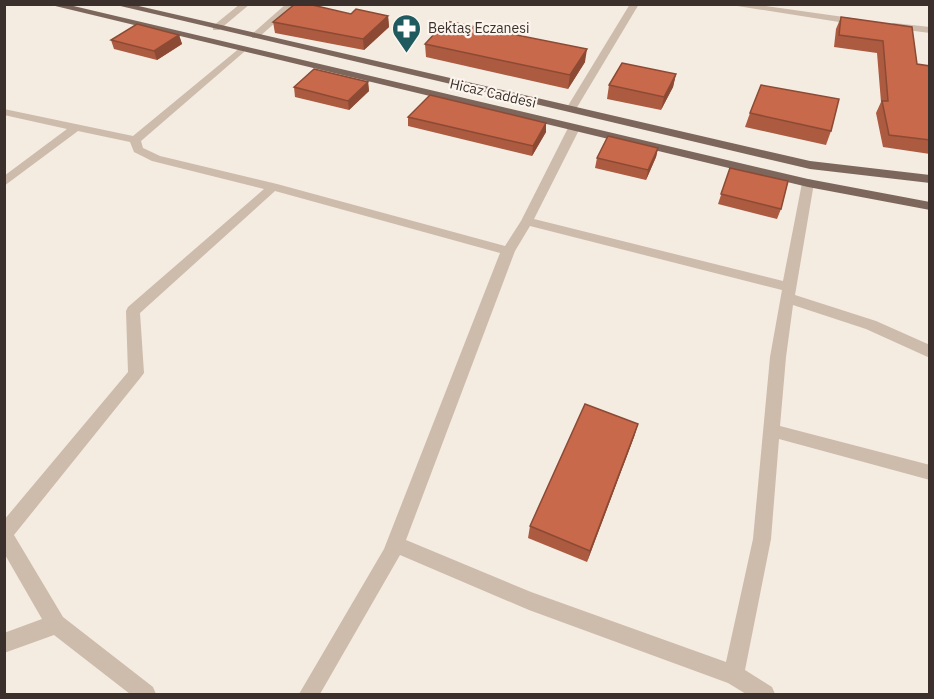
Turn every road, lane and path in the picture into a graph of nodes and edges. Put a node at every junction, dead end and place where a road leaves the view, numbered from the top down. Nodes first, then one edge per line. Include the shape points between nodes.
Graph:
1 (51, 4) edge
2 (116, 4) edge
3 (246, 4) edge
4 (292, 4) edge
5 (635, 4) edge
6 (729, 4) edge
7 (866, 23) edge
8 (887, 26) edge
9 (216, 28) junction
10 (930, 30) edge
11 (255, 36) junction
12 (241, 50) junction
13 (571, 110) junction
14 (4, 112) edge
15 (76, 127) junction
16 (574, 128) junction
17 (135, 140) junction
18 (930, 179) edge
19 (4, 182) edge
20 (808, 183) junction
21 (273, 187) junction
22 (930, 206) edge
23 (527, 221) junction
24 (508, 251) junction
25 (788, 292) junction
26 (930, 352) edge
27 (771, 430) junction
28 (930, 472) edge
29 (4, 535) edge
30 (395, 544) junction
31 (56, 624) junction
32 (4, 643) edge
33 (734, 675) junction
34 (146, 694) edge
35 (309, 694) edge
36 (765, 694) edge

1 - 12 main road, Hicaz Caddesi
2 - 9 main road, Hicaz Caddesi
3 - 9 street
4 - 11 street
5 - 13 street
6 - 7 street
8 - 10 street
9 - 11 main road, Hicaz Caddesi
11 - 13 main road, Hicaz Caddesi
12 - 16 main road, Hicaz Caddesi
12 - 17 street
13 - 18 main road, Hicaz Caddesi via 810,165
14 - 15 street
15 - 17 street
15 - 19 street
16 - 20 main road, Hicaz Caddesi
16 - 23 street
17 - 21 street via 138,150 156,159
20 - 22 main road, Hicaz Caddesi
20 - 25 street
21 - 24 street
21 - 29 street via 133,311 136,373
23 - 24 street
23 - 25 street
24 - 30 street
25 - 26 street
25 - 27 street
27 - 28 street
27 - 33 street via 762,539
29 - 31 street
30 - 33 street via 529,601
30 - 35 street
31 - 32 street
31 - 34 street
33 - 36 street

